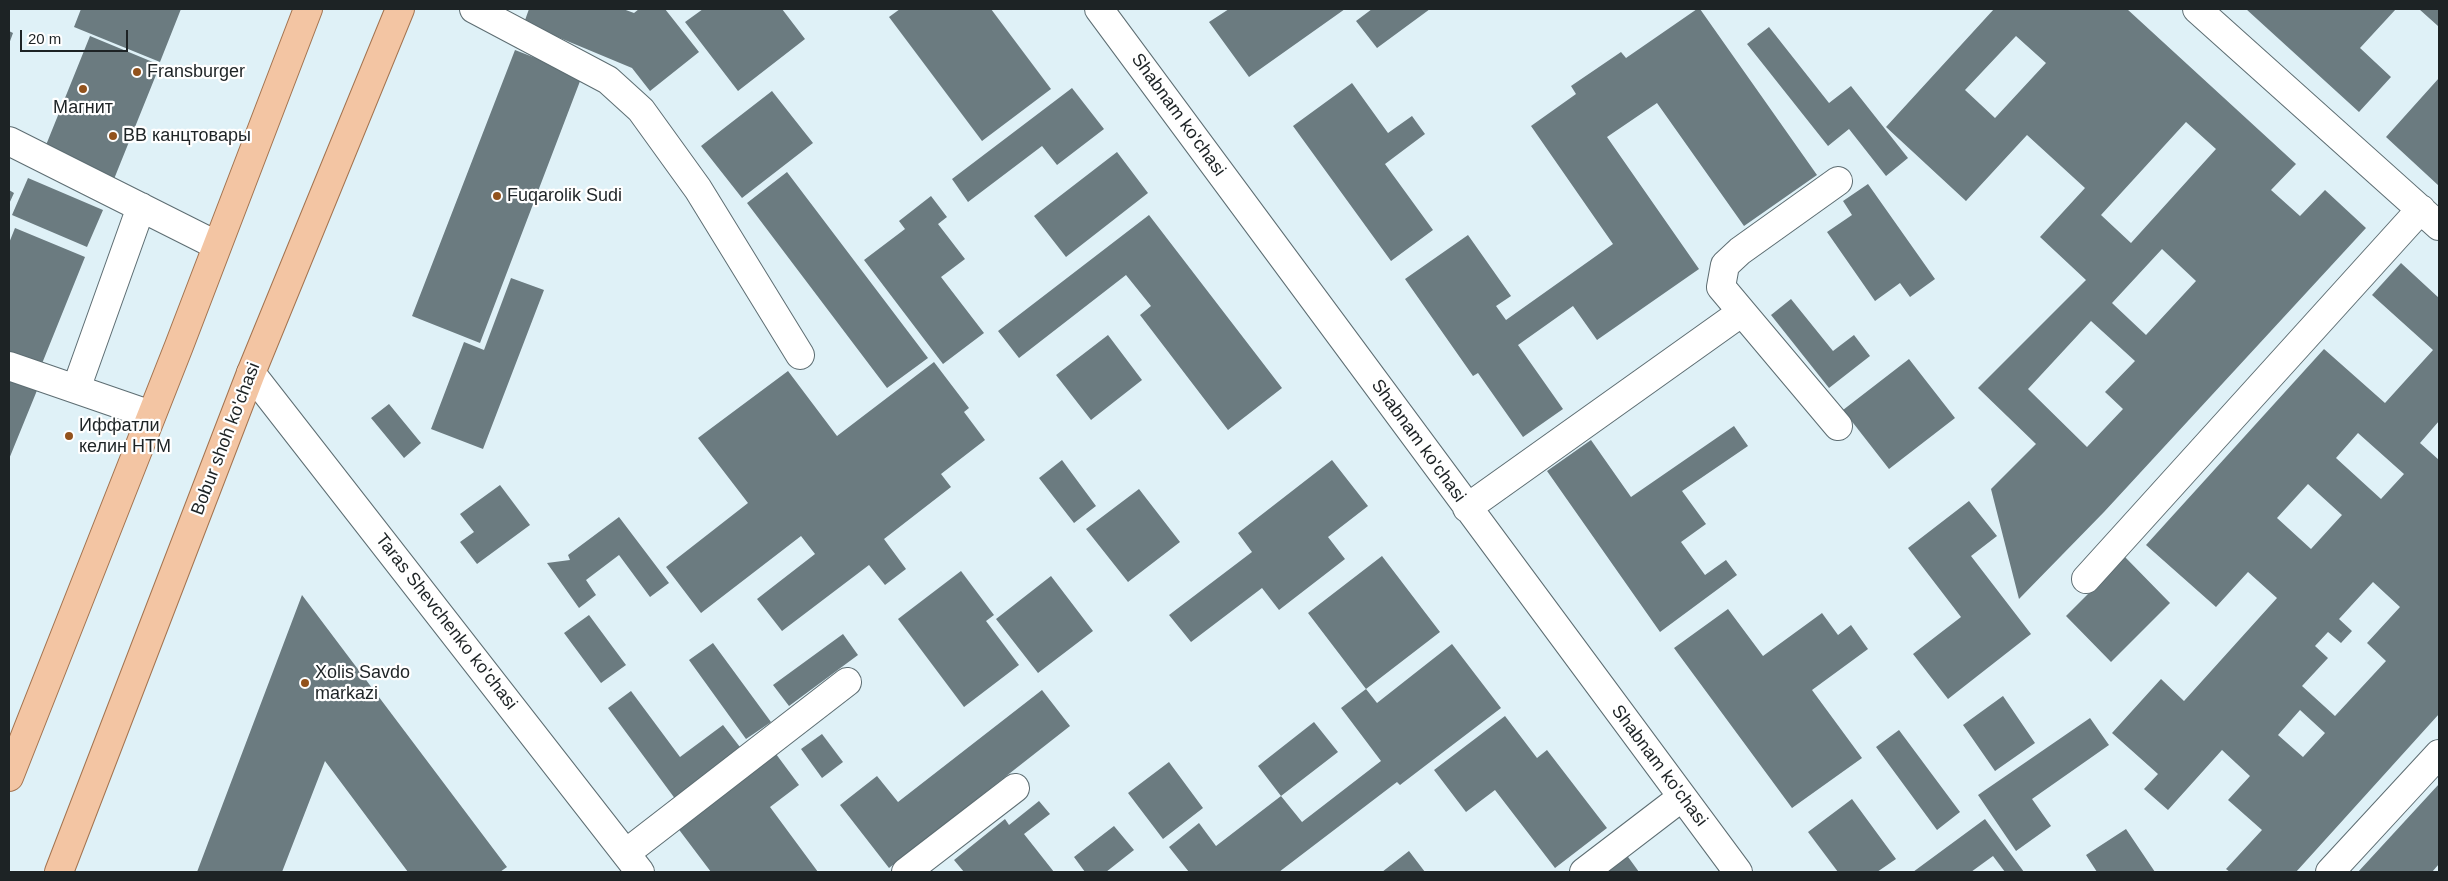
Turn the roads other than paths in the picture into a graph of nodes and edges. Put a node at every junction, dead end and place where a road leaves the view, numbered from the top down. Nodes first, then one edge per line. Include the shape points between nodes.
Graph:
1 (308, 9) edge
2 (400, 9) edge
3 (474, 9) edge
4 (1099, 9) edge
5 (2197, 9) edge
6 (9, 141) edge
7 (1838, 181) dead end
8 (141, 207) junction
9 (2430, 218) edge
10 (216, 245) junction
11 (1742, 312) junction
12 (800, 356) dead end
13 (9, 366) edge
14 (251, 373) junction
15 (76, 389) junction
16 (151, 416) junction
17 (1838, 426) dead end
18 (1467, 508) junction
19 (2086, 579) dead end
20 (847, 682) dead end
21 (2439, 754) edge
22 (9, 777) edge
23 (1015, 788) dead end
24 (1682, 797) junction
25 (633, 863) edge
26 (58, 872) edge
27 (906, 872) edge
28 (1584, 872) edge
29 (1738, 872) edge
30 (2330, 872) edge

1 - 10 main road
2 - 14 main road, Bobur shoh ko'chasi
3 - 12 street via 608,80 641,110 698,189
4 - 18 street, Shabnam ko'chasi
5 - 9 street
6 - 8 street
7 - 11 street via 1725,265 1720,287
8 - 10 street
8 - 15 street
9 - 19 street
10 - 16 main road
11 - 17 street
11 - 18 street
13 - 15 street
14 - 25 street, Taras Shevchenko ko'chasi
14 - 26 main road, Bobur shoh ko'chasi
15 - 16 street
16 - 22 main road
18 - 24 street, Shabnam ko'chasi
20 - 25 street
21 - 30 street
23 - 27 street
24 - 28 street
24 - 29 street, Shabnam ko'chasi

